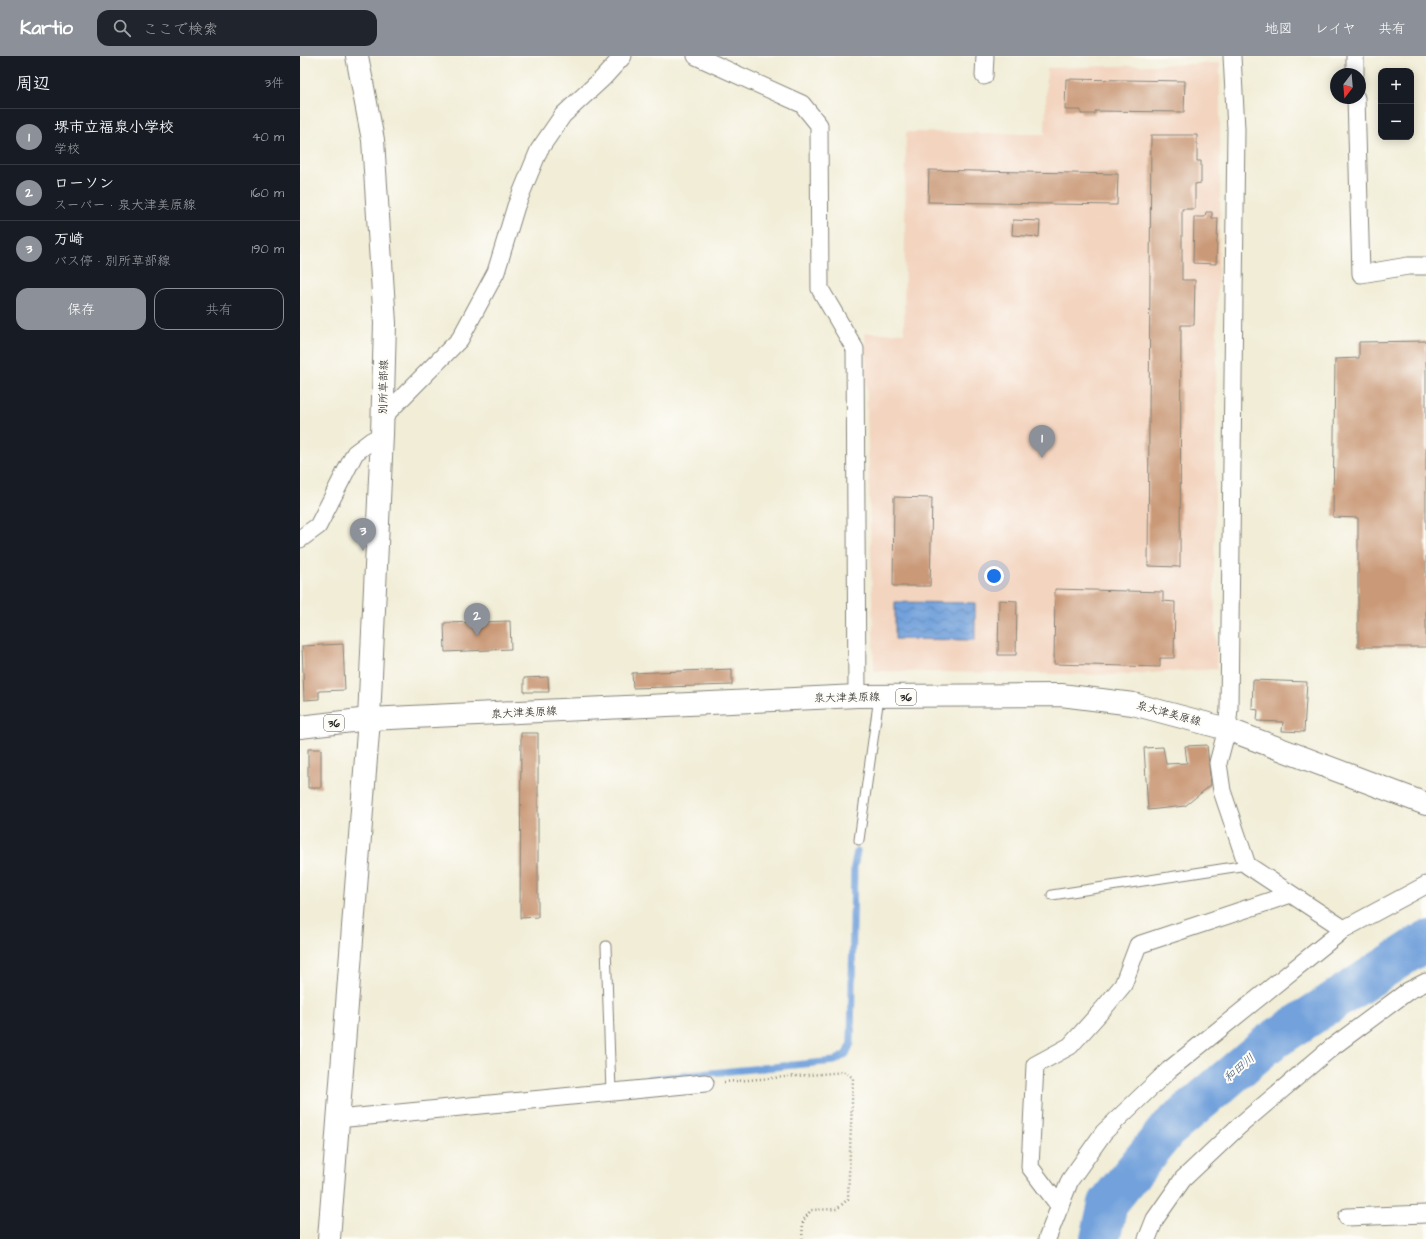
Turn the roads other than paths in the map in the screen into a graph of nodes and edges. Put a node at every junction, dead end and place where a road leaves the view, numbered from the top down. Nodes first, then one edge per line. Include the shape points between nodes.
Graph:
1 (357, 56) edge
2 (623, 56) edge
3 (696, 56) edge
4 (985, 56) edge
5 (1232, 56) edge
6 (1354, 56) edge
7 (1355, 68) edge
8 (984, 76) dead end
9 (1356, 104) edge
10 (1426, 266) edge
11 (382, 427) junction
12 (300, 539) edge
13 (857, 696) junction
14 (880, 697) junction
15 (369, 719) junction
16 (300, 727) edge
17 (1227, 729) junction
18 (1426, 804) edge
19 (859, 840) dead end
20 (1247, 865) junction
21 (1426, 885) edge
22 (1291, 894) junction
23 (1052, 895) dead end
24 (1344, 929) junction
25 (606, 946) dead end
26 (1426, 982) edge
27 (705, 1083) road end
28 (611, 1092) junction
29 (338, 1119) junction
30 (1060, 1207) junction
31 (1426, 1214) edge
32 (1347, 1217) dead end
33 (329, 1239) edge
34 (1047, 1239) edge
35 (1147, 1239) edge

1 - 11 main road, 別所草部線 via 373,148 385,323
2 - 11 street via 563,115 539,150 516,206 496,272 460,339
3 - 13 street via 802,104 819,125 820,289 855,349
4 - 8 street
5 - 17 street via 1236,137
6 - 7 street
9 - 10 street via 1361,274 1408,266
11 - 12 street via 371,441 355,453 318,526
11 - 15 main road, 別所草部線
13 - 14 main road, 泉大津美原線 / 36
13 - 15 main road, 泉大津美原線 / 36
14 - 17 main road, 泉大津美原線 / 36 via 1061,695 1133,704
14 - 19 lane
15 - 16 main road, 泉大津美原線 / 36
15 - 29 main road, 別所草部線
17 - 18 main road, 泉大津美原線 / 36
17 - 20 street via 1218,763 1222,792
20 - 22 street
20 - 23 lane
21 - 24 street
22 - 24 street
22 - 30 street via 1138,945 1123,985 1104,1008 1070,1046 1035,1065 1030,1167
24 - 30 street via 1169,1070 1104,1132 1070,1180
25 - 28 lane
26 - 35 street via 1408,991 1331,1048 1238,1128 1183,1179 1155,1219
27 - 28 street
28 - 29 street
29 - 33 main road, 別所草部線
30 - 34 street
31 - 32 street

